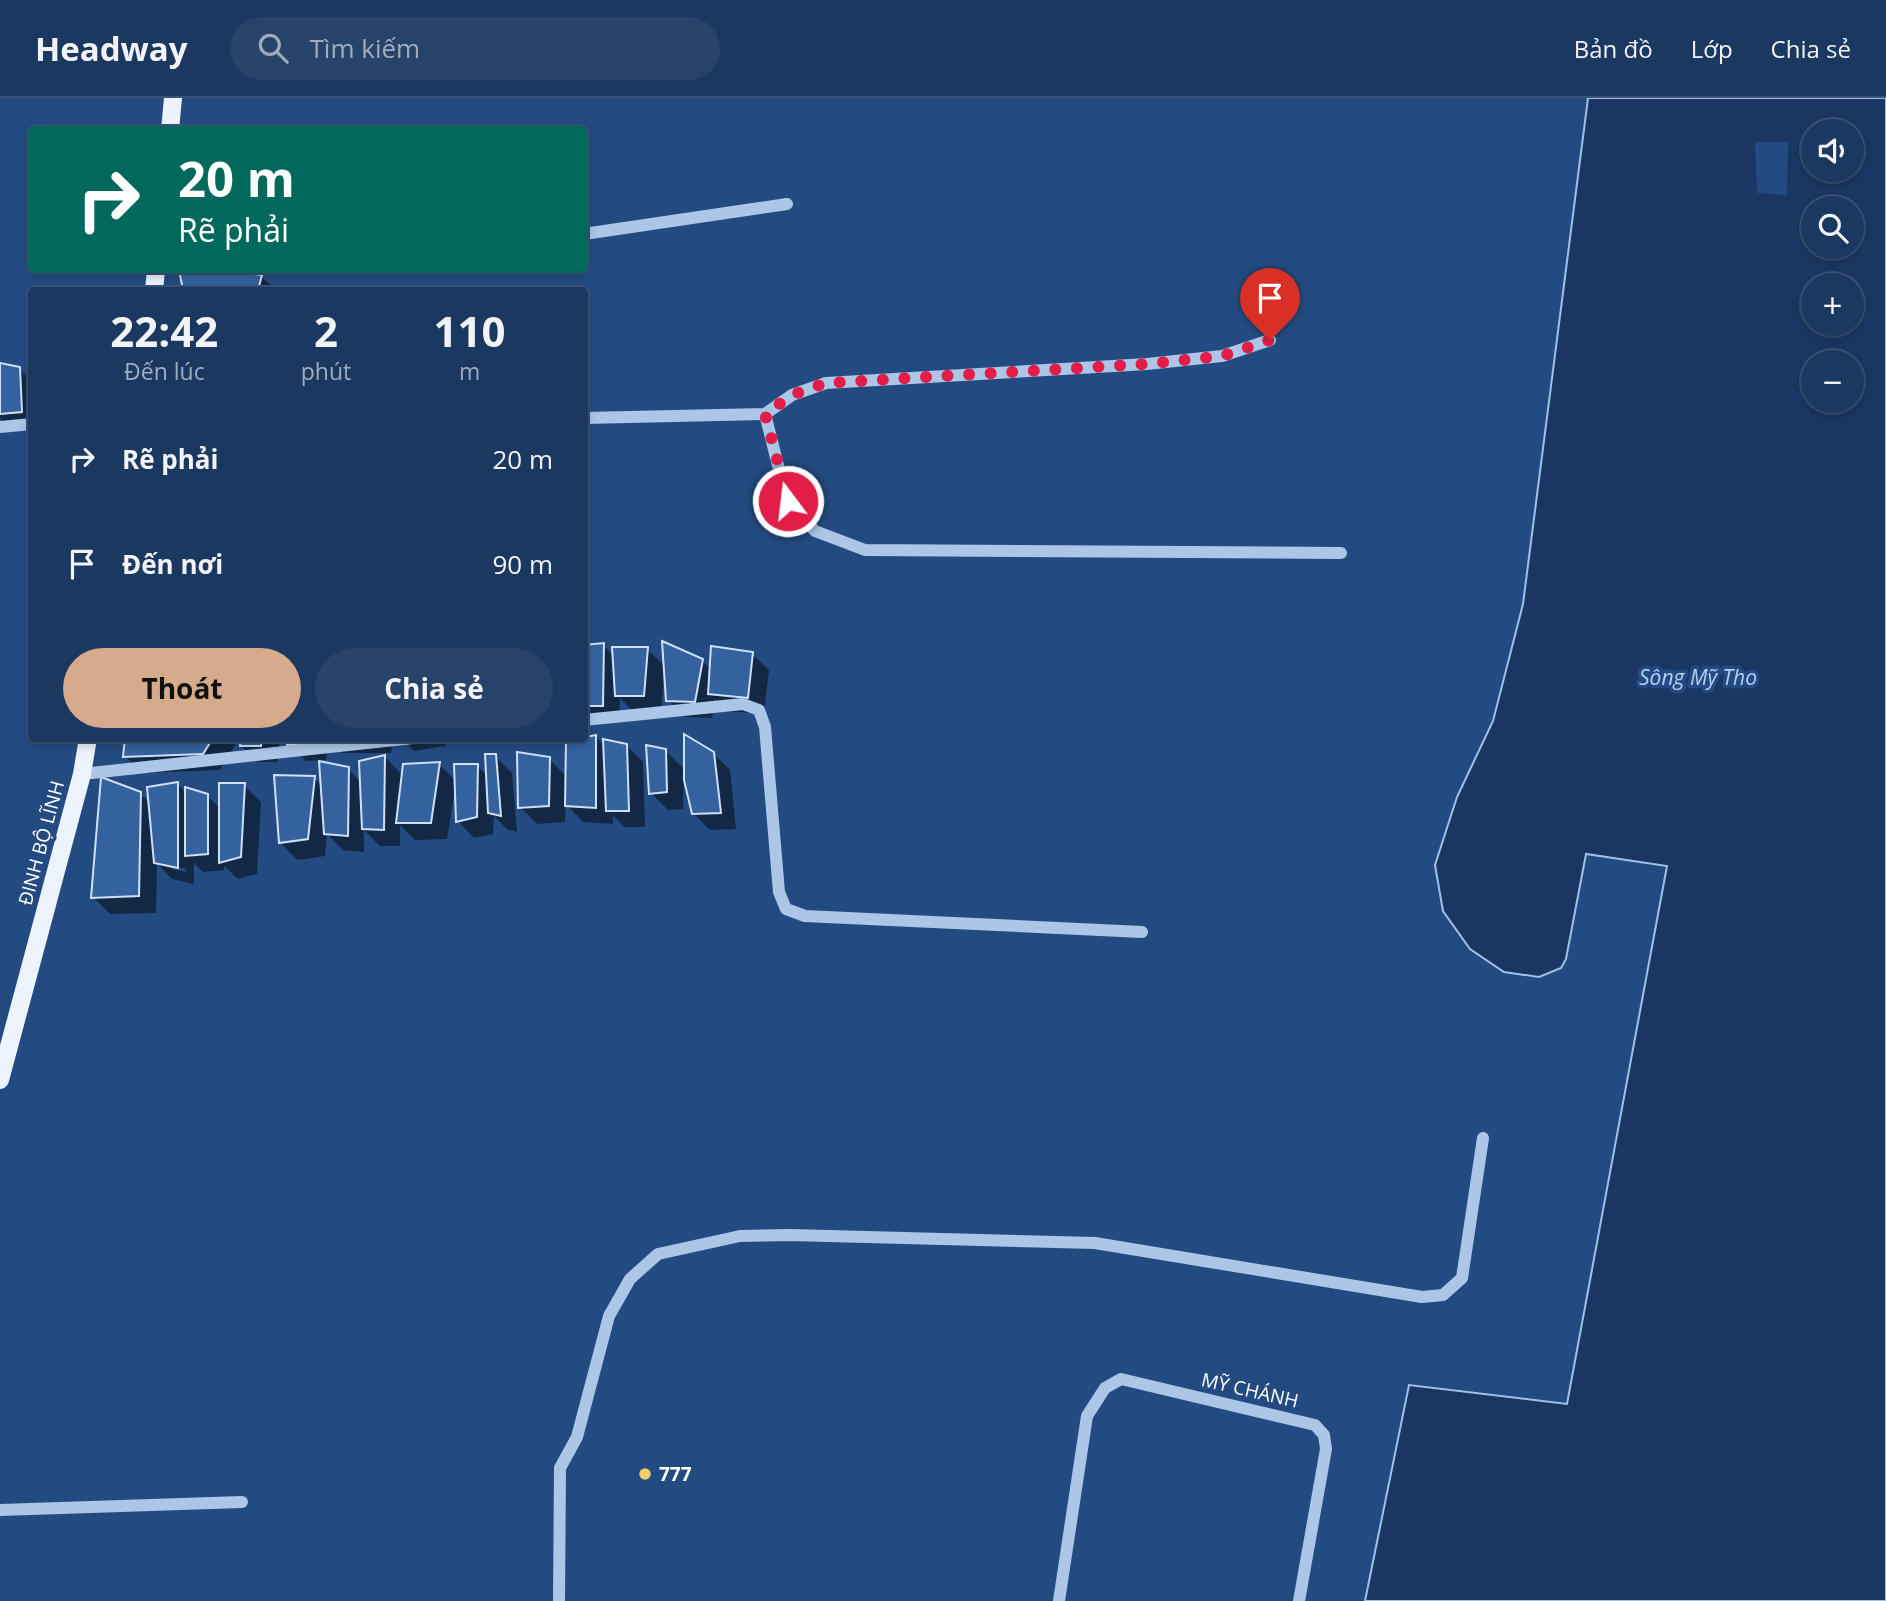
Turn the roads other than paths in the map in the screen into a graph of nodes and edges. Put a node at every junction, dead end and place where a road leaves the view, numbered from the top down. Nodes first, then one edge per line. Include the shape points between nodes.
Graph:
1 (173, 98) edge
2 (170, 126) edge
3 (788, 204) dead end
4 (588, 233) edge
5 (1270, 340) dead end
6 (765, 414) junction
7 (588, 418) edge
8 (28, 424) edge
9 (0, 427) edge
10 (1342, 553) dead end
11 (588, 720) edge
12 (87, 742) edge
13 (376, 742) edge
14 (82, 774) junction
15 (1142, 932) dead end
16 (0, 1080) edge
17 (1483, 1138) dead end
18 (242, 1502) dead end
19 (0, 1510) edge
20 (559, 1601) edge
21 (1059, 1601) edge
22 (1299, 1601) edge

1 - 2 main road
3 - 4 street
5 - 6 street via 1222,356 1147,364 826,383 792,395
6 - 7 street
6 - 10 street via 788,501 815,531 865,550
8 - 9 street
11 - 15 street via 743,704 759,710 765,727 779,892 786,909 805,916
12 - 14 main road, ĐINH BỘ LĨNH
13 - 14 street
14 - 16 main road, ĐINH BỘ LĨNH
17 - 20 street via 1462,1278 1443,1295 1422,1297 1095,1243 790,1234 740,1236 658,1254 630,1279 609,1316 577,1437 560,1468
18 - 19 street
21 - 22 street, MỸ CHÁNH via 1087,1416 1105,1388 1121,1379 1315,1425 1324,1435 1326,1449

